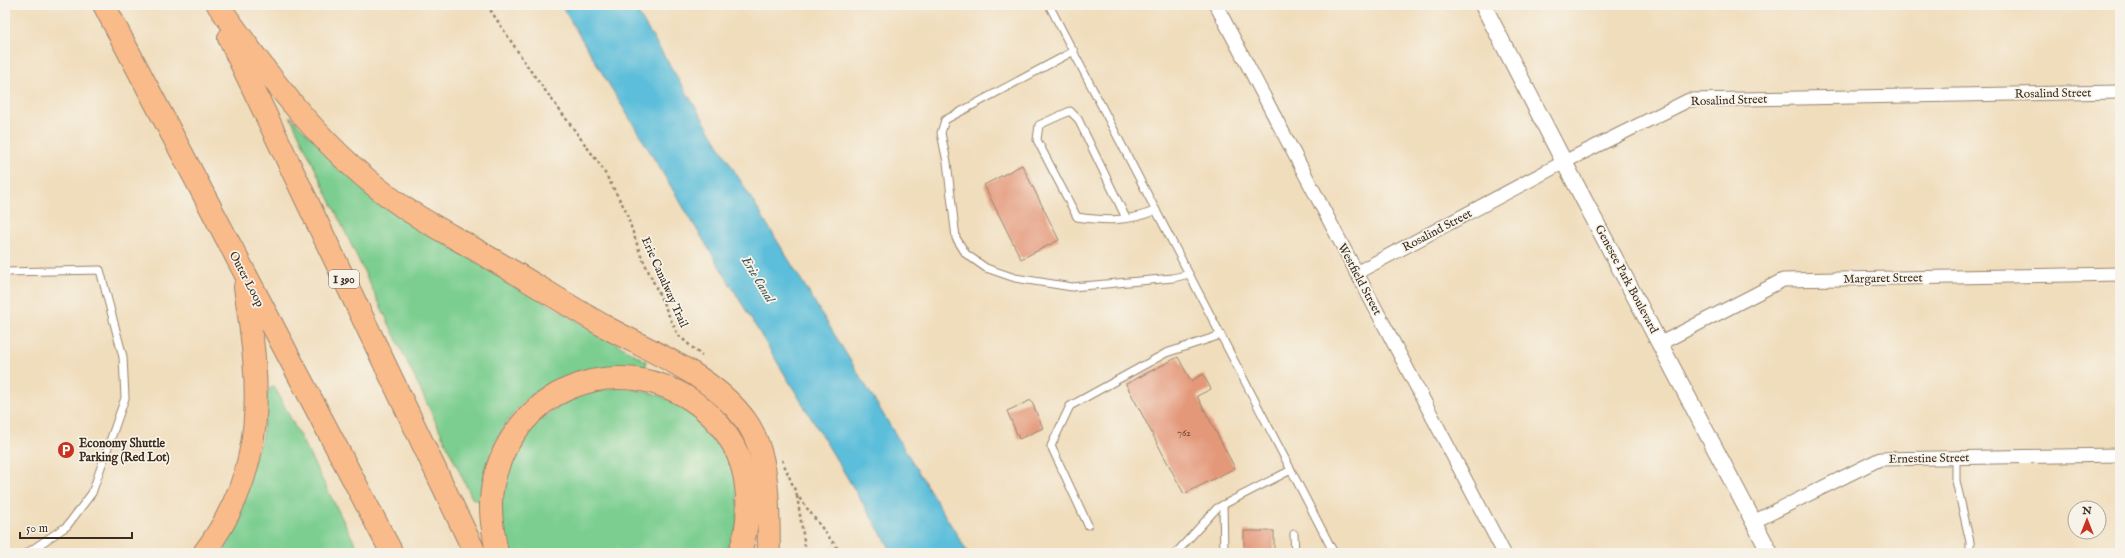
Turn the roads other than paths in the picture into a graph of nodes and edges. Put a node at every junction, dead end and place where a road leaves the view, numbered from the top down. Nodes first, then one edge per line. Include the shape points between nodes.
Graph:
1 (104, 5) edge
2 (214, 5) edge
3 (218, 5) edge
4 (1049, 5) edge
5 (1216, 5) edge
6 (1484, 5) edge
7 (1074, 51) junction
8 (2120, 92) edge
9 (1564, 162) junction
10 (1156, 210) junction
11 (1126, 218) junction
12 (242, 270) junction
13 (5, 272) edge
14 (1356, 273) junction
15 (1189, 274) junction
16 (2120, 274) edge
17 (1220, 335) junction
18 (1661, 342) junction
19 (2120, 455) edge
20 (1956, 457) junction
21 (1291, 470) junction
22 (1223, 505) junction
23 (1753, 522) junction
24 (1088, 525) dead end
25 (1294, 534) dead end
26 (27, 553) edge
27 (204, 553) edge
28 (392, 553) edge
29 (475, 553) edge
30 (497, 553) edge
31 (739, 553) edge
32 (769, 553) edge
33 (1176, 553) edge
34 (1224, 553) edge
35 (1295, 553) edge
36 (1333, 553) edge
37 (1504, 553) edge
38 (1770, 553) edge
39 (1970, 553) edge

1 - 12 highway, Outer Loop
2 - 29 highway, I 390
3 - 32 highway via 275,85 299,114 357,173 404,208 708,384 732,404 748,424 759,446 767,487
4 - 7 lane
5 - 14 street, Westfield Street
6 - 9 street, Genesee Park Boulevard
7 - 10 lane
7 - 15 lane via 945,120 941,133 948,162 956,238 966,254 986,268 1015,278 1072,287 1173,278
8 - 9 street, Rosalind Street via 1689,100
9 - 14 street, Rosalind Street
9 - 18 street, Genesee Park Boulevard
10 - 11 lane via 1144,216
10 - 15 lane
11 - 11 lane via 1106,221 1077,216 1037,140 1039,125 1070,111 1078,119
12 - 27 highway via 255,355 255,430 249,464 233,507
12 - 28 highway, Outer Loop
13 - 26 lane via 100,270 124,357 125,398 92,494 67,526
14 - 37 street, Westfield Street
15 - 17 lane
16 - 18 street, Margaret Street via 1783,280
17 - 21 lane
17 - 24 lane via 1166,354 1070,406 1050,446
18 - 23 street, Genesee Park Boulevard
19 - 20 street, Ernestine Street
20 - 23 street, Ernestine Street via 1880,459
20 - 39 lane via 1956,481 1970,542
21 - 22 lane
21 - 36 lane
22 - 33 lane via 1217,508
22 - 34 lane
23 - 38 street, Genesee Park Boulevard
25 - 35 lane
30 - 31 highway via 491,510 493,485 506,448 519,427 550,397 590,381 614,377 658,383 679,392 714,418 727,433 742,466 747,493 747,520

